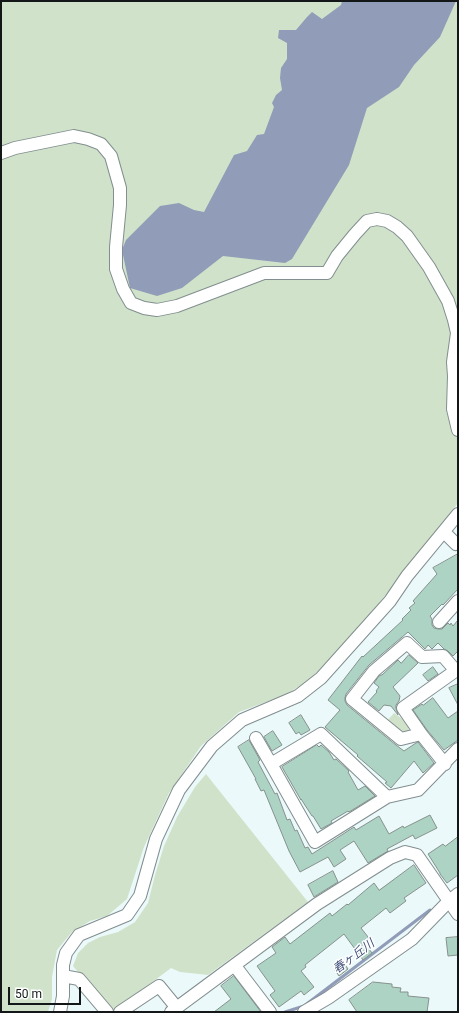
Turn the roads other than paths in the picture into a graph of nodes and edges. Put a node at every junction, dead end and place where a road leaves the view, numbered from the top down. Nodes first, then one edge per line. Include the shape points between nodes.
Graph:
1 (1, 153) edge
2 (458, 430) edge
3 (458, 514) edge
4 (444, 532) junction
5 (458, 543) edge
6 (458, 601) edge
7 (439, 622) dead end
8 (457, 670) edge
9 (421, 734) junction
10 (256, 738) dead end
11 (458, 749) edge
12 (271, 764) junction
13 (445, 764) junction
14 (387, 797) junction
15 (454, 897) edge
16 (458, 914) edge
17 (235, 966) junction
18 (63, 976) junction
19 (174, 1010) edge
20 (60, 1012) edge
21 (107, 1012) edge
22 (120, 1012) edge
23 (270, 1012) edge
24 (304, 1012) edge

1 - 2 street via 74,136 101,144 111,156 120,188 116,268 130,303 144,308 157,310 177,306 264,273 327,273 337,256 367,221 377,219 397,226 429,267 448,301 457,333 453,362 453,410
3 - 4 street
4 - 5 street via 456,544
4 - 18 street via 407,576 390,601 322,678 298,696 242,720 212,746 179,790 156,839 140,896 126,915 79,935 66,953
6 - 7 street
8 - 9 street via 403,708
8 - 9 street via 443,656 422,657 407,643 374,671 352,699 401,739
9 - 13 street
10 - 12 street
11 - 13 street
12 - 14 street via 321,734
12 - 14 street via 315,842
13 - 14 street via 418,790
15 - 16 street
15 - 17 street via 417,855 405,852 390,858 317,904
15 - 24 street via 412,939
17 - 19 street
17 - 23 street
18 - 20 street
18 - 21 street via 79,979
19 - 22 street via 159,986

